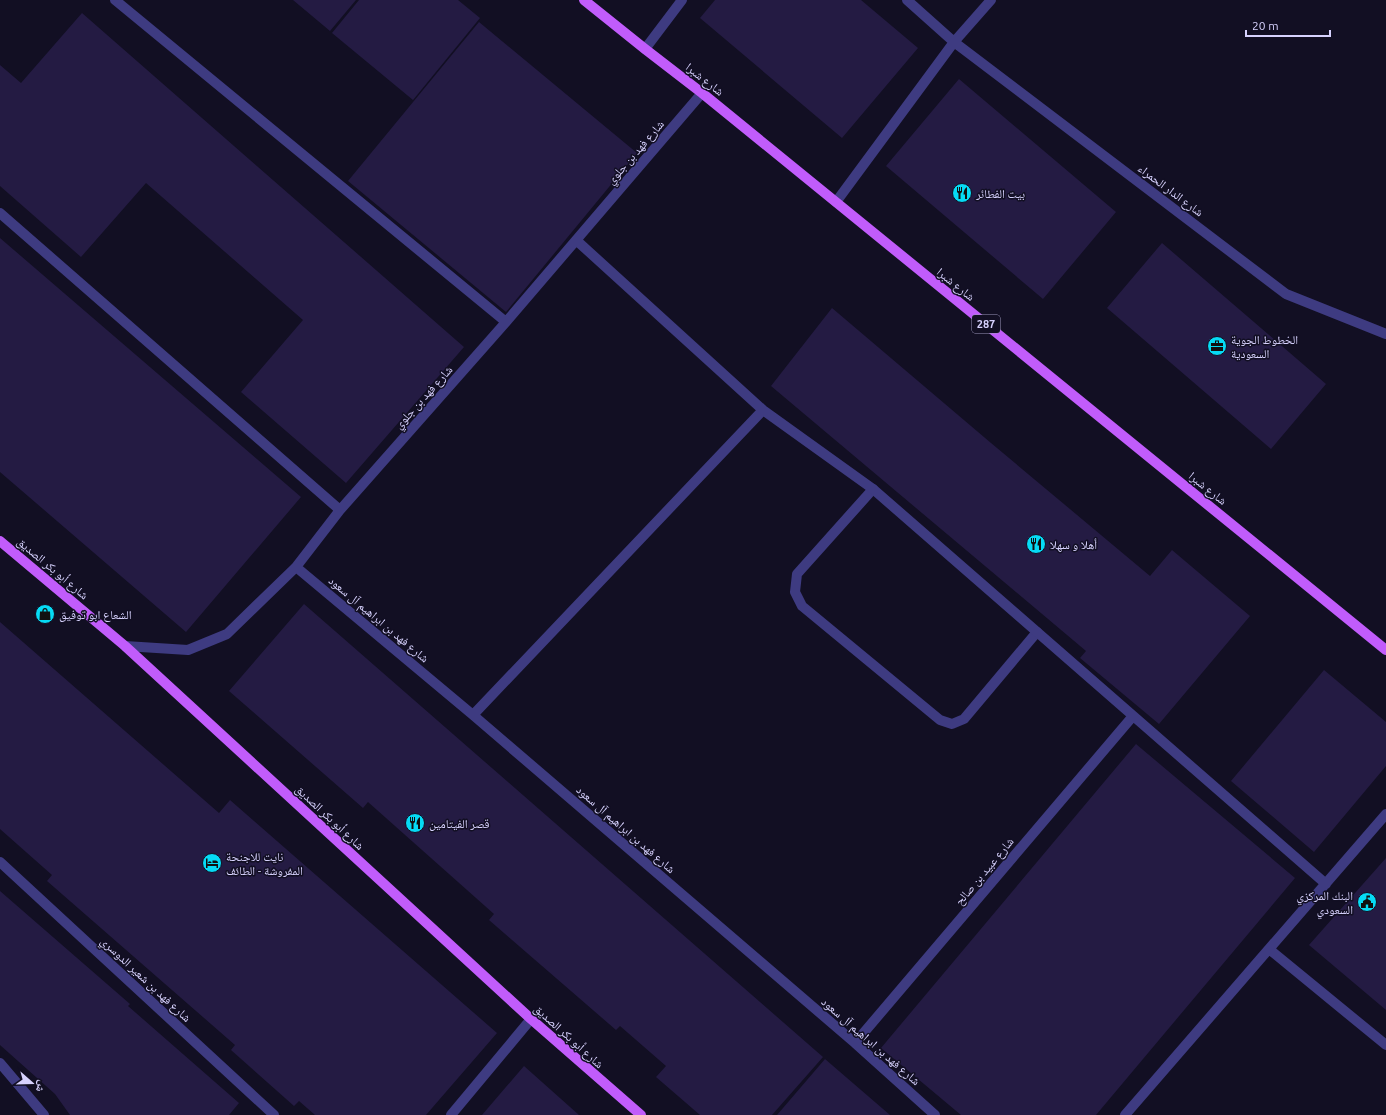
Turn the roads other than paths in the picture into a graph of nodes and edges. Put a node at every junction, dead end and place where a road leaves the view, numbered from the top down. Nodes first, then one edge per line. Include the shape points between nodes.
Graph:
1 (115, 0) edge
2 (584, 0) edge
3 (682, 0) edge
4 (907, 0) edge
5 (991, 0) edge
6 (954, 42) junction
7 (645, 49) junction
8 (702, 93) junction
9 (836, 202) junction
10 (0, 213) edge
11 (576, 240) junction
12 (506, 322) junction
13 (1386, 334) edge
14 (763, 410) junction
15 (873, 489) junction
16 (340, 510) junction
17 (0, 541) edge
18 (296, 567) junction
19 (1037, 632) junction
20 (125, 646) junction
21 (1386, 650) edge
22 (473, 715) junction
23 (1133, 716) junction
24 (1386, 814) edge
25 (0, 862) edge
26 (1326, 884) junction
27 (1269, 949) junction
28 (531, 1019) junction
29 (855, 1043) junction
30 (1386, 1045) edge
31 (0, 1063) edge
32 (44, 1115) edge
33 (274, 1115) edge
34 (451, 1115) edge
35 (641, 1115) edge
36 (935, 1115) edge
37 (1125, 1115) edge

1 - 12 street
2 - 7 main road, شارع شبرا / 287
3 - 7 street
4 - 6 street, شارع الدار الحمراء
5 - 6 street
6 - 9 street
6 - 13 street, شارع الدار الحمراء via 1286,294
7 - 8 main road, شارع شبرا / 287
8 - 9 main road, شارع شبرا / 287
8 - 11 street, شارع فهد بن جلوي
9 - 21 main road, شارع شبرا / 287
10 - 16 street
11 - 12 street, شارع فهد بن جلوي
11 - 14 street
12 - 16 street, شارع فهد بن جلوي
14 - 15 street
14 - 22 street
15 - 19 street
15 - 19 street via 797,574 795,592 802,606 940,720 952,724 964,719
16 - 18 street, شارع فهد بن جلوي
17 - 20 main road, شارع أبو بكر الصديق
18 - 20 street, شارع فهد بن جلوي via 227,634 188,650
18 - 22 street, شارع فهد بن ابراهيم آل سعود
19 - 23 street
20 - 28 main road, شارع أبو بكر الصديق
22 - 29 street, شارع فهد بن ابراهيم آل سعود
23 - 26 street
23 - 29 street, شارع عبيد بن صالح
24 - 26 street
25 - 33 street, شارع فهد بن شعير الدوسري
26 - 27 street
27 - 30 street
27 - 37 street
28 - 34 street
28 - 35 main road, شارع أبو بكر الصديق
29 - 36 street, شارع فهد بن ابراهيم آل سعود
31 - 32 street

